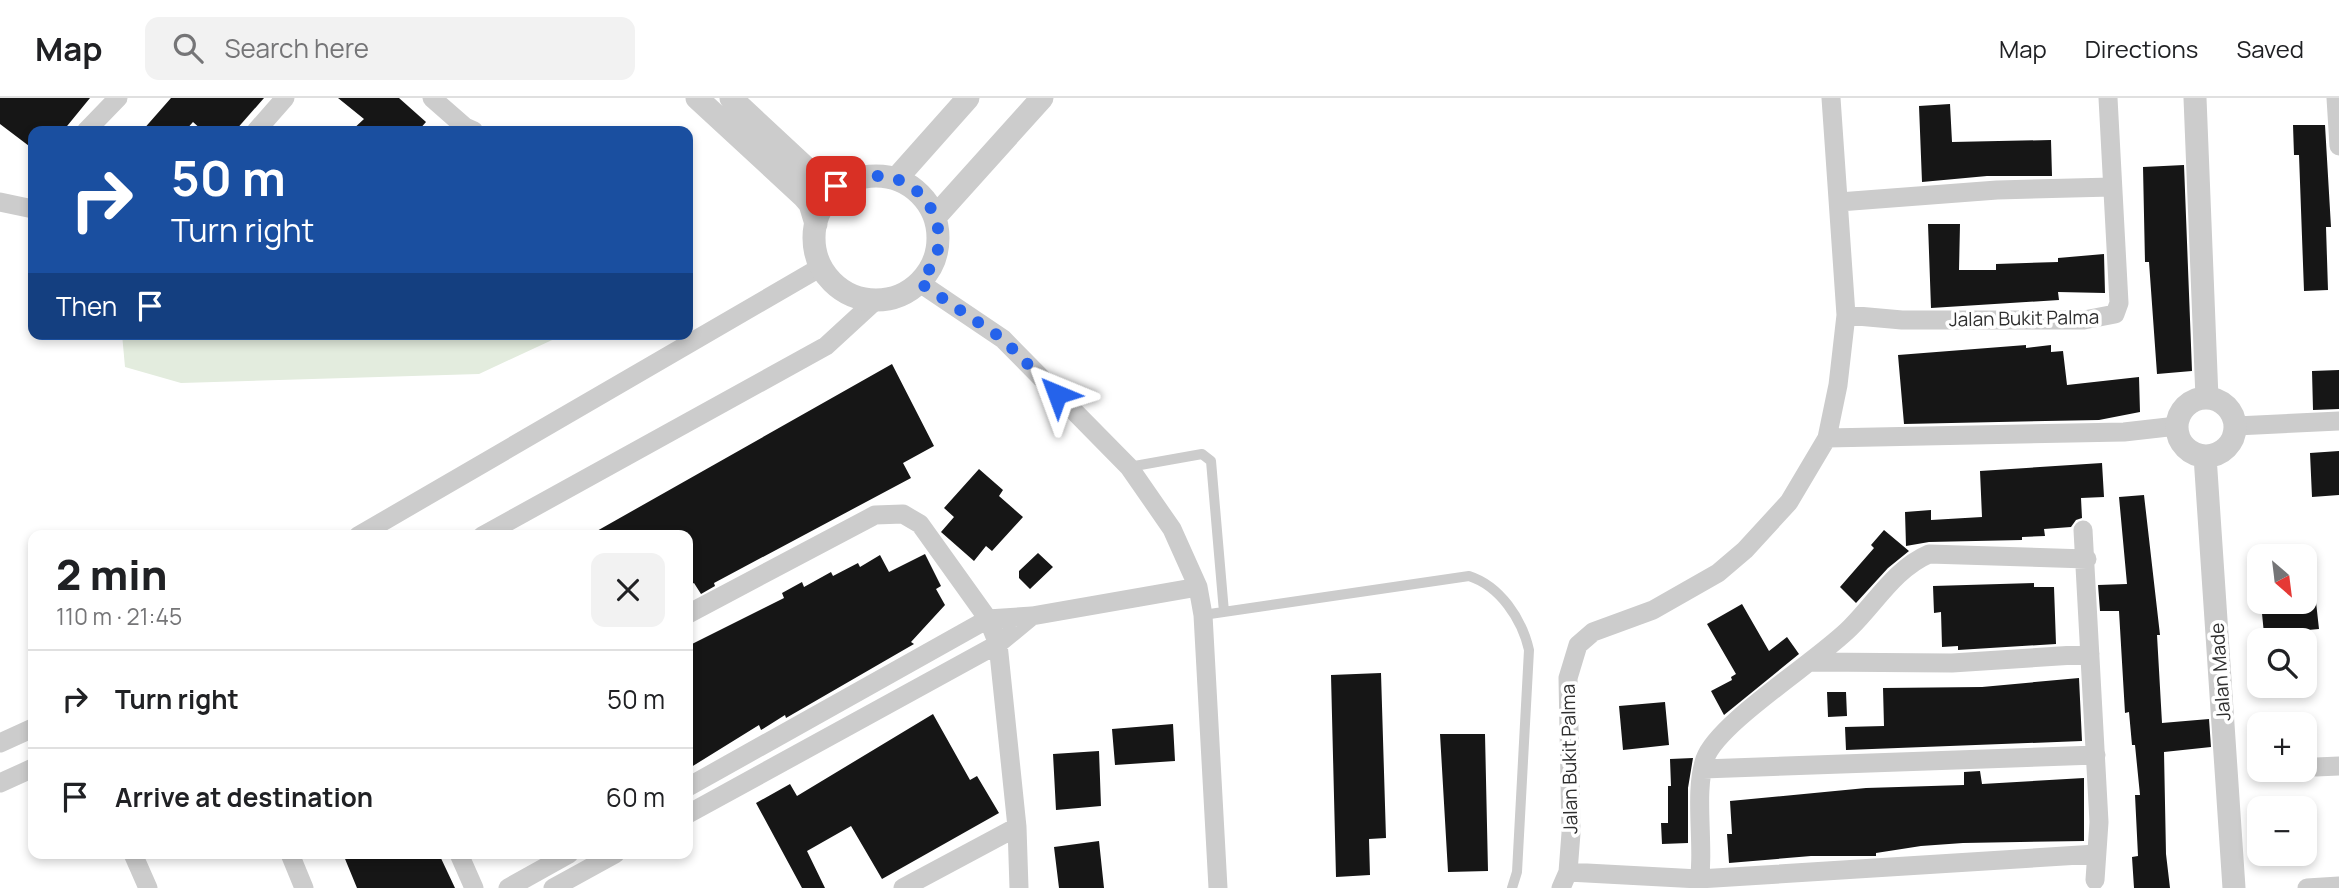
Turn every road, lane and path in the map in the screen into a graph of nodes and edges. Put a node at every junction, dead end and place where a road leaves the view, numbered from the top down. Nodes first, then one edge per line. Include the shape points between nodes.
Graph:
1 (118, 98) edge
2 (285, 98) edge
3 (432, 98) edge
4 (697, 98) edge
5 (731, 98) edge
6 (968, 98) edge
7 (1042, 98) edge
8 (1831, 98) edge
9 (2108, 98) edge
10 (2195, 98) edge
11 (2336, 98) edge
12 (91, 126) edge
13 (261, 126) edge
14 (464, 126) edge
15 (2339, 146) edge
16 (896, 179) junction
17 (842, 186) junction
18 (2112, 187) junction
19 (0, 202) edge
20 (1839, 202) junction
21 (28, 208) edge
22 (935, 217) junction
23 (816, 224) junction
24 (821, 267) junction
25 (920, 283) junction
26 (875, 301) junction
27 (1846, 315) junction
28 (2207, 398) junction
29 (2339, 421) edge
30 (2177, 426) junction
31 (2235, 426) junction
32 (1827, 438) junction
33 (2205, 456) junction
34 (1129, 467) junction
35 (368, 530) edge
36 (493, 530) edge
37 (2083, 530) dead end
38 (2087, 559) junction
39 (1198, 587) junction
40 (693, 611) edge
41 (1224, 612) junction
42 (1203, 615) junction
43 (1032, 616) junction
44 (988, 619) junction
45 (998, 644) junction
46 (2090, 654) junction
47 (1812, 662) junction
48 (28, 730) edge
49 (0, 743) edge
50 (2096, 755) junction
51 (2339, 766) edge
52 (2317, 767) edge
53 (1703, 769) junction
54 (28, 770) edge
55 (0, 783) edge
56 (693, 784) edge
57 (693, 811) edge
58 (1017, 827) junction
59 (2096, 854) junction
60 (135, 859) edge
61 (292, 859) edge
62 (461, 859) edge
63 (560, 859) edge
64 (606, 859) edge
65 (1564, 880) edge
66 (2095, 880) dead end
67 (1699, 884) edge
68 (2339, 886) edge
69 (146, 887) edge
70 (304, 888) edge
71 (474, 888) edge
72 (508, 888) edge
73 (553, 888) edge
74 (903, 888) edge
75 (1019, 888) edge
76 (1218, 888) edge
77 (1511, 888) edge
78 (2234, 888) edge
79 (2307, 888) edge

1 - 12 street
2 - 13 street
3 - 14 street
4 - 23 street via 803,196
5 - 17 street via 819,180
6 - 16 street
7 - 22 street
8 - 20 street, Jalan Bukit Palma
9 - 18 street, Jalan Bukit Palma
10 - 28 street
11 - 15 street
16 - 17 street via 877,176
16 - 22 street via 913,188
17 - 23 street via 828,199
18 - 20 street
18 - 27 street, Jalan Bukit Palma via 2119,303 2115,314 2084,320 1902,320
19 - 21 street
20 - 27 street, Jalan Bukit Palma
22 - 25 street via 939,241 933,264
23 - 24 street via 815,250
24 - 26 street via 843,292
24 - 35 street
25 - 26 street via 899,296
25 - 34 street via 1003,339
26 - 36 street via 826,346
27 - 32 street, Jalan Bukit Palma
28 - 30 street via 2186,406
28 - 31 street via 2227,407
29 - 31 street
30 - 32 street via 2124,432
30 - 33 street via 2185,447
31 - 33 street via 2226,448
32 - 65 street, Jalan Bukit Palma via 1789,502 1718,573 1653,610 1593,632 1578,645 1568,678 1573,790
33 - 78 street, Jalan Made
34 - 39 street via 1172,529
34 - 41 lane via 1202,454 1211,461
37 - 38 street
38 - 46 street
38 - 47 street via 1929,554 1907,566
39 - 42 street
39 - 43 street
40 - 44 street via 875,515 889,513 903,514 920,524
41 - 42 lane
41 - 77 lane via 1469,576 1485,581 1524,627 1529,650 1517,872
42 - 76 street
43 - 44 street
43 - 45 street
44 - 45 street
44 - 56 street
45 - 57 street
45 - 58 street
46 - 47 street via 1952,663
46 - 50 street
47 - 53 street via 1731,725 1706,757
48 - 49 street
50 - 53 street
50 - 59 street
51 - 52 street
53 - 67 street
54 - 55 street
58 - 74 street
58 - 75 street
59 - 66 street
59 - 67 street, Jalan Bukit Palma
60 - 69 street
61 - 70 street
62 - 71 street
63 - 72 street
64 - 73 street
65 - 67 street, Jalan Bukit Palma
68 - 79 street

